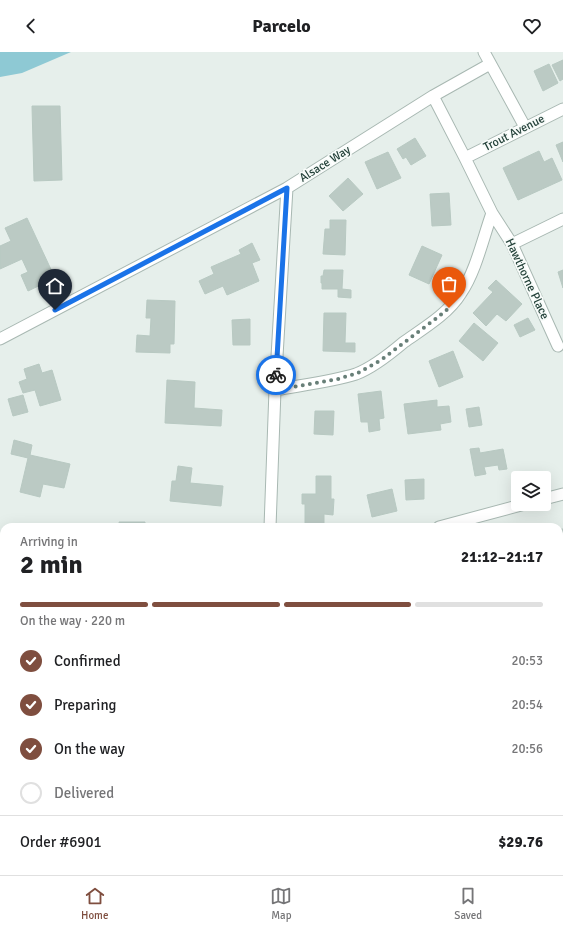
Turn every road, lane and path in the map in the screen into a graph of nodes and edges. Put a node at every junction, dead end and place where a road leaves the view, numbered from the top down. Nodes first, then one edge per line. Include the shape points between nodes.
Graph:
1 (484, 52) edge
2 (490, 64) junction
3 (433, 96) junction
4 (563, 109) edge
5 (525, 127) junction
6 (465, 158) junction
7 (287, 188) junction
8 (492, 213) junction
9 (563, 219) edge
10 (512, 244) junction
11 (0, 339) edge
12 (558, 346) dead end
13 (275, 390) junction
14 (563, 494) edge
15 (551, 497) edge
16 (511, 508) edge
17 (270, 523) edge
18 (454, 523) edge

1 - 2 street
2 - 3 street, Alsace Way
2 - 5 street
3 - 6 street, Hawthorne Place
3 - 7 street, Alsace Way
4 - 5 street, Trout Avenue
5 - 6 street, Trout Avenue
6 - 8 street, Hawthorne Place
7 - 11 street
7 - 13 street, Alsace Way
8 - 10 street, Hawthorne Place
8 - 13 street via 470,277 461,294 438,317 381,360 358,373
9 - 10 street
10 - 12 street, Hawthorne Place
13 - 17 street, Alsace Way
14 - 15 street
16 - 18 street

